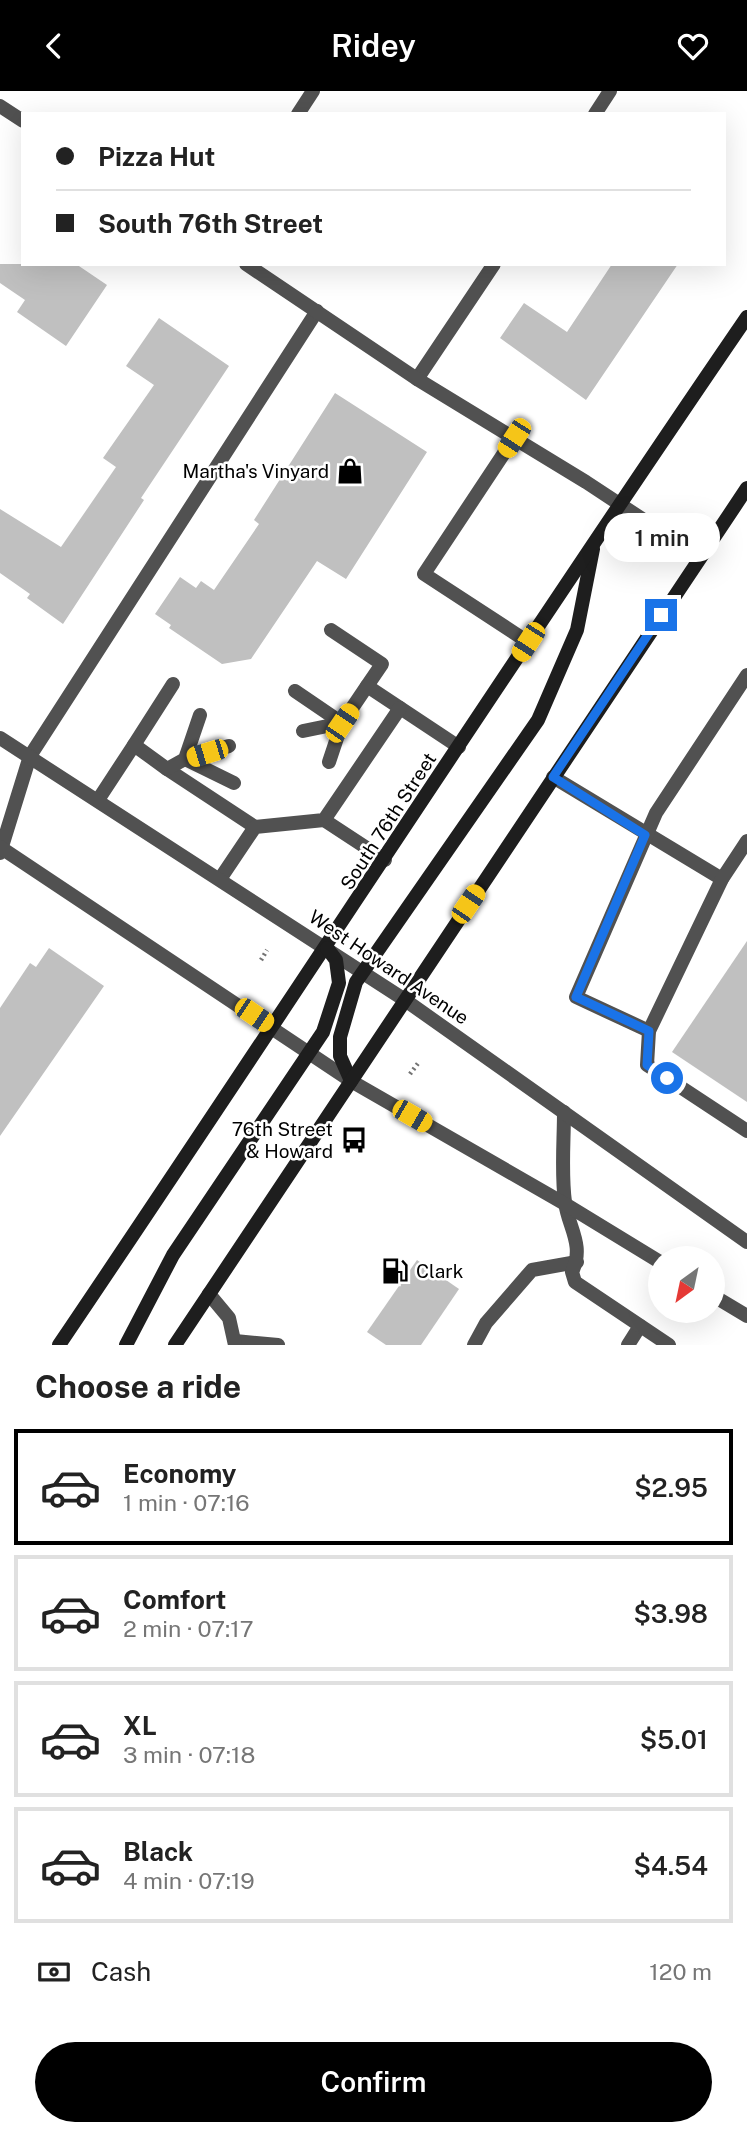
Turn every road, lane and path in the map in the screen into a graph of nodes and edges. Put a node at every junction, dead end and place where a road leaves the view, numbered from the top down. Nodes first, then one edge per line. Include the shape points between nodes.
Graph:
1 (313, 91) edge
2 (610, 91) edge
3 (0, 106) edge
4 (299, 112) edge
5 (596, 112) edge
6 (21, 120) edge
7 (249, 266) edge
8 (493, 266) edge
9 (317, 311) junction
10 (747, 317) edge
11 (417, 379) junction
12 (514, 438) junction
13 (747, 488) edge
14 (618, 504) junction
15 (594, 541) junction
16 (700, 557) junction
17 (331, 630) dead end
18 (528, 642) junction
19 (747, 675) edge
20 (173, 684) dead end
21 (367, 686) junction
22 (295, 691) dead end
23 (400, 708) junction
24 (200, 715) dead end
25 (342, 723) junction
26 (303, 731) dead end
27 (0, 738) edge
28 (134, 745) junction
29 (229, 746) dead end
30 (459, 747) junction
31 (30, 756) junction
32 (185, 759) junction
33 (329, 762) dead end
34 (167, 769) junction
35 (553, 777) junction
36 (234, 783) dead end
37 (98, 800) junction
38 (324, 820) junction
39 (255, 827) junction
40 (645, 835) junction
41 (747, 841) edge
42 (1, 850) edge
43 (385, 860) junction
44 (220, 879) junction
45 (722, 879) junction
46 (327, 948) junction
47 (267, 950) dead end
48 (261, 960) dead end
49 (363, 972) junction
50 (405, 1000) junction
51 (273, 1028) junction
52 (649, 1031) junction
53 (309, 1052) junction
54 (419, 1062) dead end
55 (410, 1074) dead end
56 (351, 1081) junction
57 (564, 1112) junction
58 (747, 1131) edge
59 (565, 1204) junction
60 (747, 1242) edge
61 (648, 1255) edge
62 (577, 1262) junction
63 (209, 1294) junction
64 (725, 1303) edge
65 (747, 1316) edge
66 (640, 1326) junction
67 (235, 1343) edge
68 (59, 1345) edge
69 (126, 1345) edge
70 (174, 1345) edge
71 (278, 1345) edge
72 (474, 1345) edge
73 (628, 1345) edge
74 (669, 1345) edge

1 - 4 street
2 - 5 street
3 - 6 street
7 - 9 street
8 - 11 street
9 - 11 street
9 - 31 street
10 - 14 main road, South 76th Street
11 - 12 street
12 - 14 street
12 - 18 street via 424,575
13 - 16 main road
14 - 15 main road, South 76th Street
14 - 16 street
15 - 18 main road, South 76th Street
15 - 49 main road via 577,631 538,720
16 - 35 main road
17 - 21 street via 382,664
18 - 30 main road, South 76th Street
19 - 40 street
20 - 28 street
21 - 23 street
21 - 25 street
22 - 25 street
23 - 30 street
23 - 38 street
24 - 32 street
25 - 26 street
25 - 33 street
27 - 31 street, West Howard Avenue
28 - 34 street
28 - 37 street
29 - 32 street
30 - 43 main road, South 76th Street
31 - 37 street, West Howard Avenue
31 - 42 street
32 - 34 street
32 - 36 street
34 - 39 street
35 - 40 street
35 - 50 main road
37 - 44 street, West Howard Avenue
38 - 39 street
38 - 43 street
39 - 44 street
40 - 45 street
40 - 52 street via 576,997
41 - 45 street
42 - 51 street
43 - 46 main road, South 76th Street
44 - 46 street, West Howard Avenue
45 - 52 street
46 - 49 street, West Howard Avenue
46 - 51 main road, South 76th Street
46 - 53 main road via 337,960 339,983 323,1032
47 - 48 path
49 - 50 street, West Howard Avenue
49 - 56 main road via 348,1003 340,1037 340,1056
50 - 56 main road
50 - 57 street, West Howard Avenue
51 - 53 street
51 - 68 main road, South 76th Street
52 - 58 street via 647,1065
53 - 56 street
53 - 69 main road via 173,1255
54 - 55 path
56 - 59 street
56 - 63 main road
57 - 59 street
57 - 60 street, West Howard Avenue
59 - 61 street
59 - 62 street via 576,1235
62 - 66 street via 572,1272 576,1282
62 - 72 street via 532,1270 486,1323
63 - 67 street via 229,1318
63 - 70 main road
64 - 65 street
66 - 73 street
66 - 74 street
67 - 71 street

